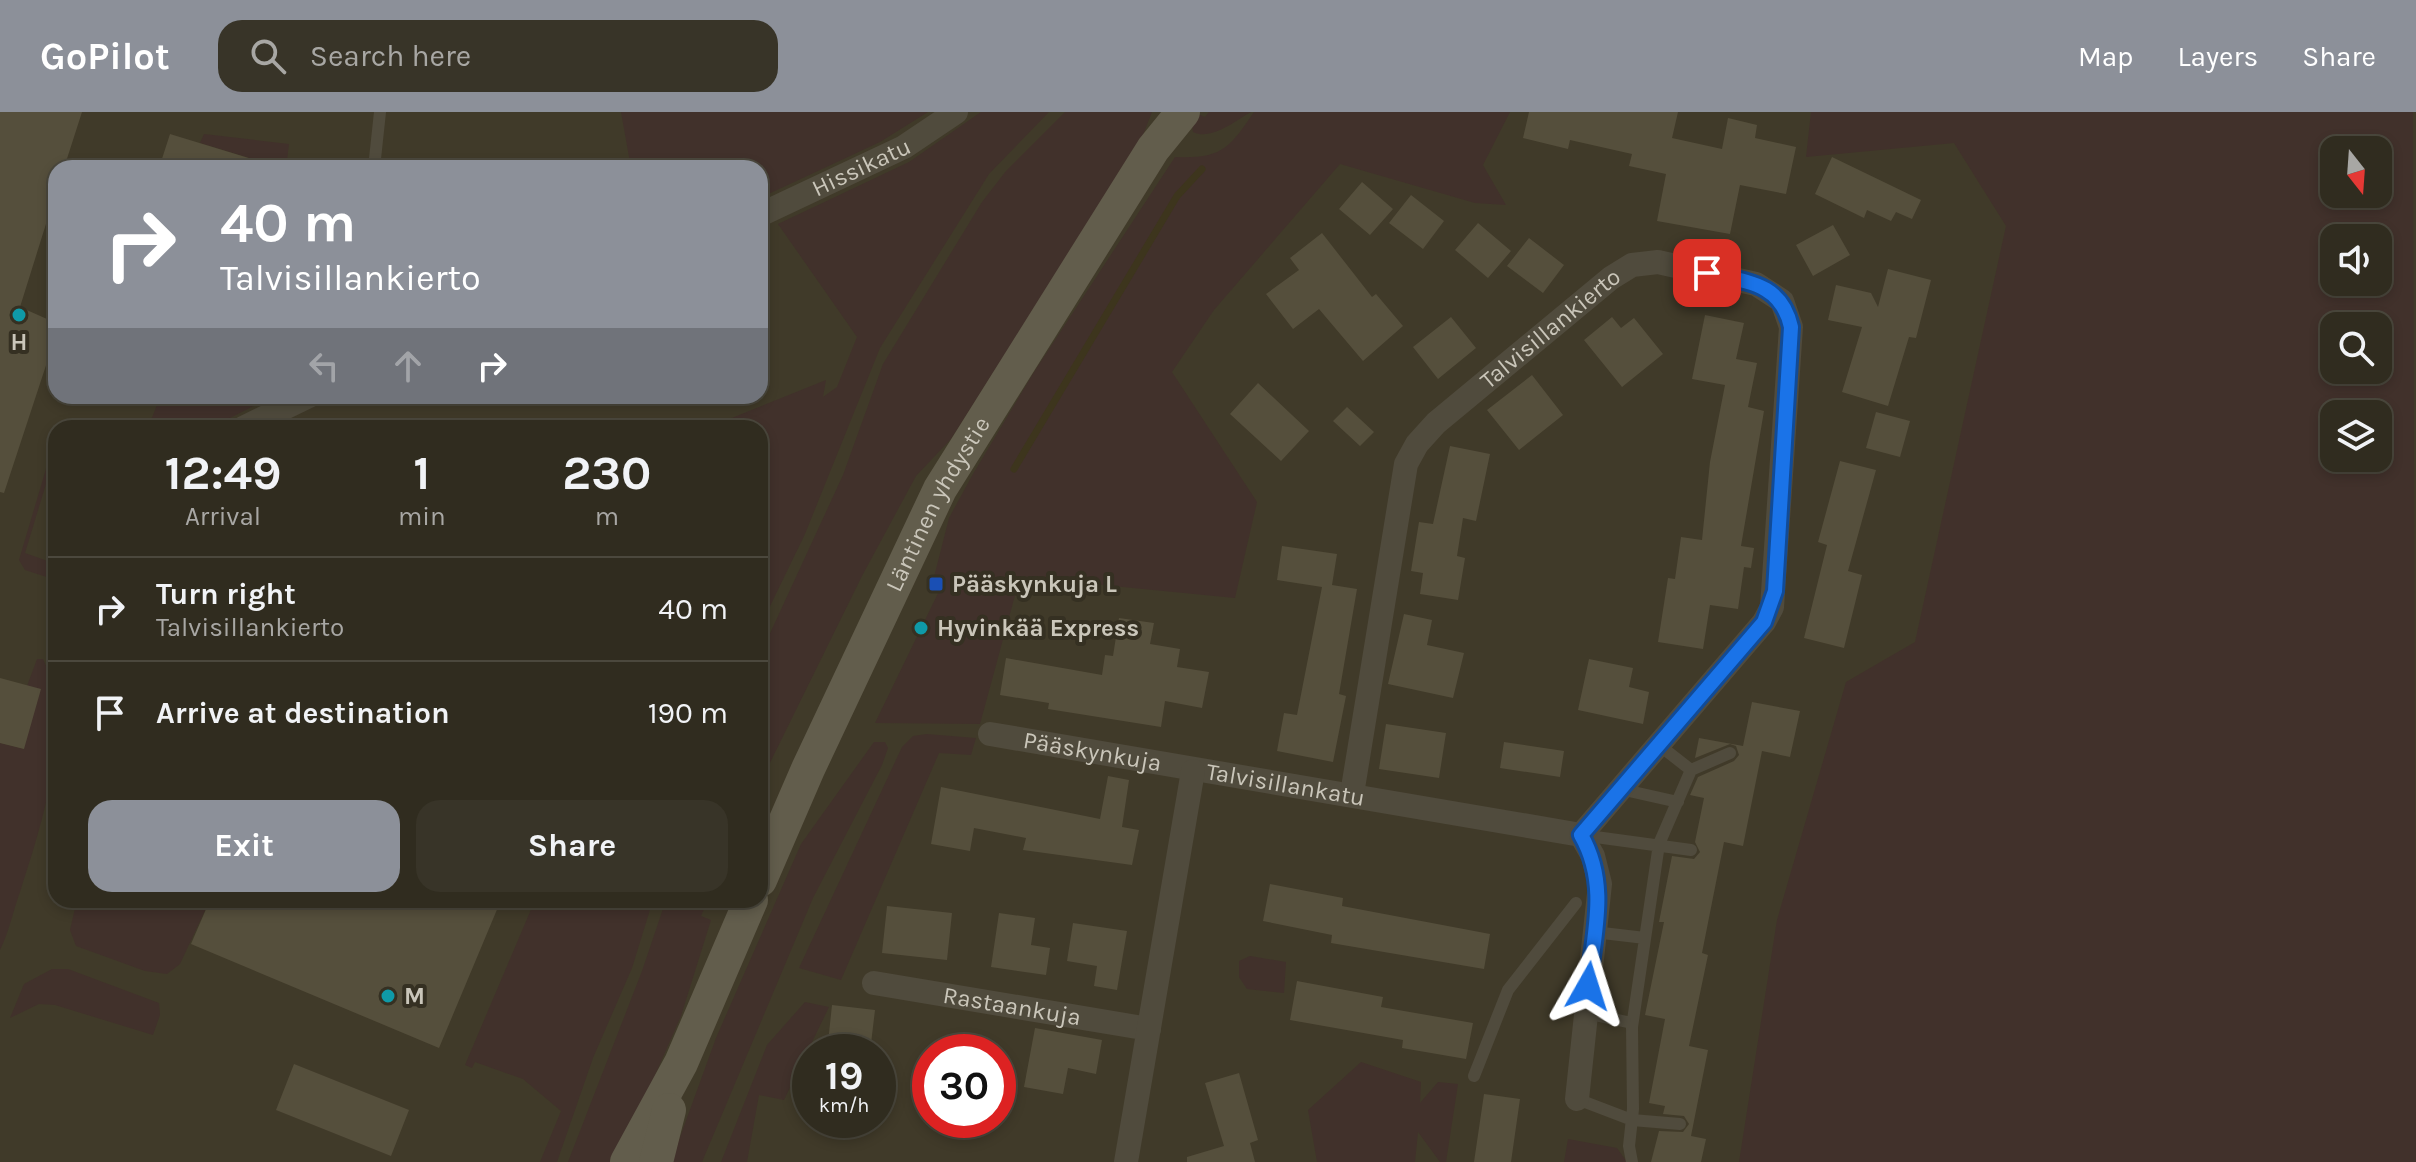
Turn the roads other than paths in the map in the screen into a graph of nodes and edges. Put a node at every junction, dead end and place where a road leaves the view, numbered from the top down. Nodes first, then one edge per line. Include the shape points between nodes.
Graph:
1 (380, 112) edge
2 (956, 112) edge
3 (1163, 112) edge
4 (1183, 112) edge
5 (1153, 149) junction
6 (375, 160) edge
7 (768, 211) edge
8 (292, 404) edge
9 (260, 420) edge
10 (990, 734) dead end
11 (1659, 745) junction
12 (1730, 753) dead end
13 (1691, 770) junction
14 (1193, 771) junction
15 (1620, 789) junction
16 (1352, 794) junction
17 (1678, 802) junction
18 (1581, 835) junction
19 (1659, 844) junction
20 (1691, 850) dead end
21 (768, 863) edge
22 (1576, 903) dead end
23 (748, 908) edge
24 (1594, 932) junction
25 (1645, 938) junction
26 (874, 983) dead end
27 (1584, 1013) junction
28 (1632, 1023) junction
29 (1149, 1029) junction
30 (681, 1063) junction
31 (1474, 1076) dead end
32 (1577, 1099) joint
33 (1632, 1120) junction
34 (1680, 1124) dead end
35 (627, 1162) edge
36 (656, 1162) edge
37 (1126, 1162) edge
38 (1632, 1162) edge

1 - 6 lane
2 - 7 street, Hissikatu via 904,147
3 - 5 main road, Läntinen yhdystie
4 - 5 main road, Läntinen yhdystie
5 - 21 main road, Läntinen yhdystie via 940,489
8 - 9 street
10 - 14 street, Pääskynkuja
11 - 13 lane
11 - 15 street, Talvisillankierto
11 - 16 street, Talvisillankierto via 1772,607 1792,336 1782,301 1756,284 1644,262 1611,278 1446,414 1406,464
12 - 13 lane
13 - 17 lane
14 - 16 street, Talvisillankatu
14 - 29 street, Talvisillankatu
15 - 17 lane
15 - 18 street, Talvisillankierto
16 - 18 street, Talvisillankatu
17 - 19 lane
18 - 19 lane
18 - 24 street via 1600,884
19 - 20 lane
19 - 25 lane
22 - 31 lane via 1508,990
23 - 30 main road
24 - 25 lane
24 - 27 street
25 - 28 lane
26 - 29 street, Rastaankuja
27 - 28 lane
27 - 32 street
28 - 33 lane
29 - 37 street, Talvisillankatu
30 - 35 main road
30 - 36 main road
32 - 33 lane
33 - 34 lane
33 - 38 lane

